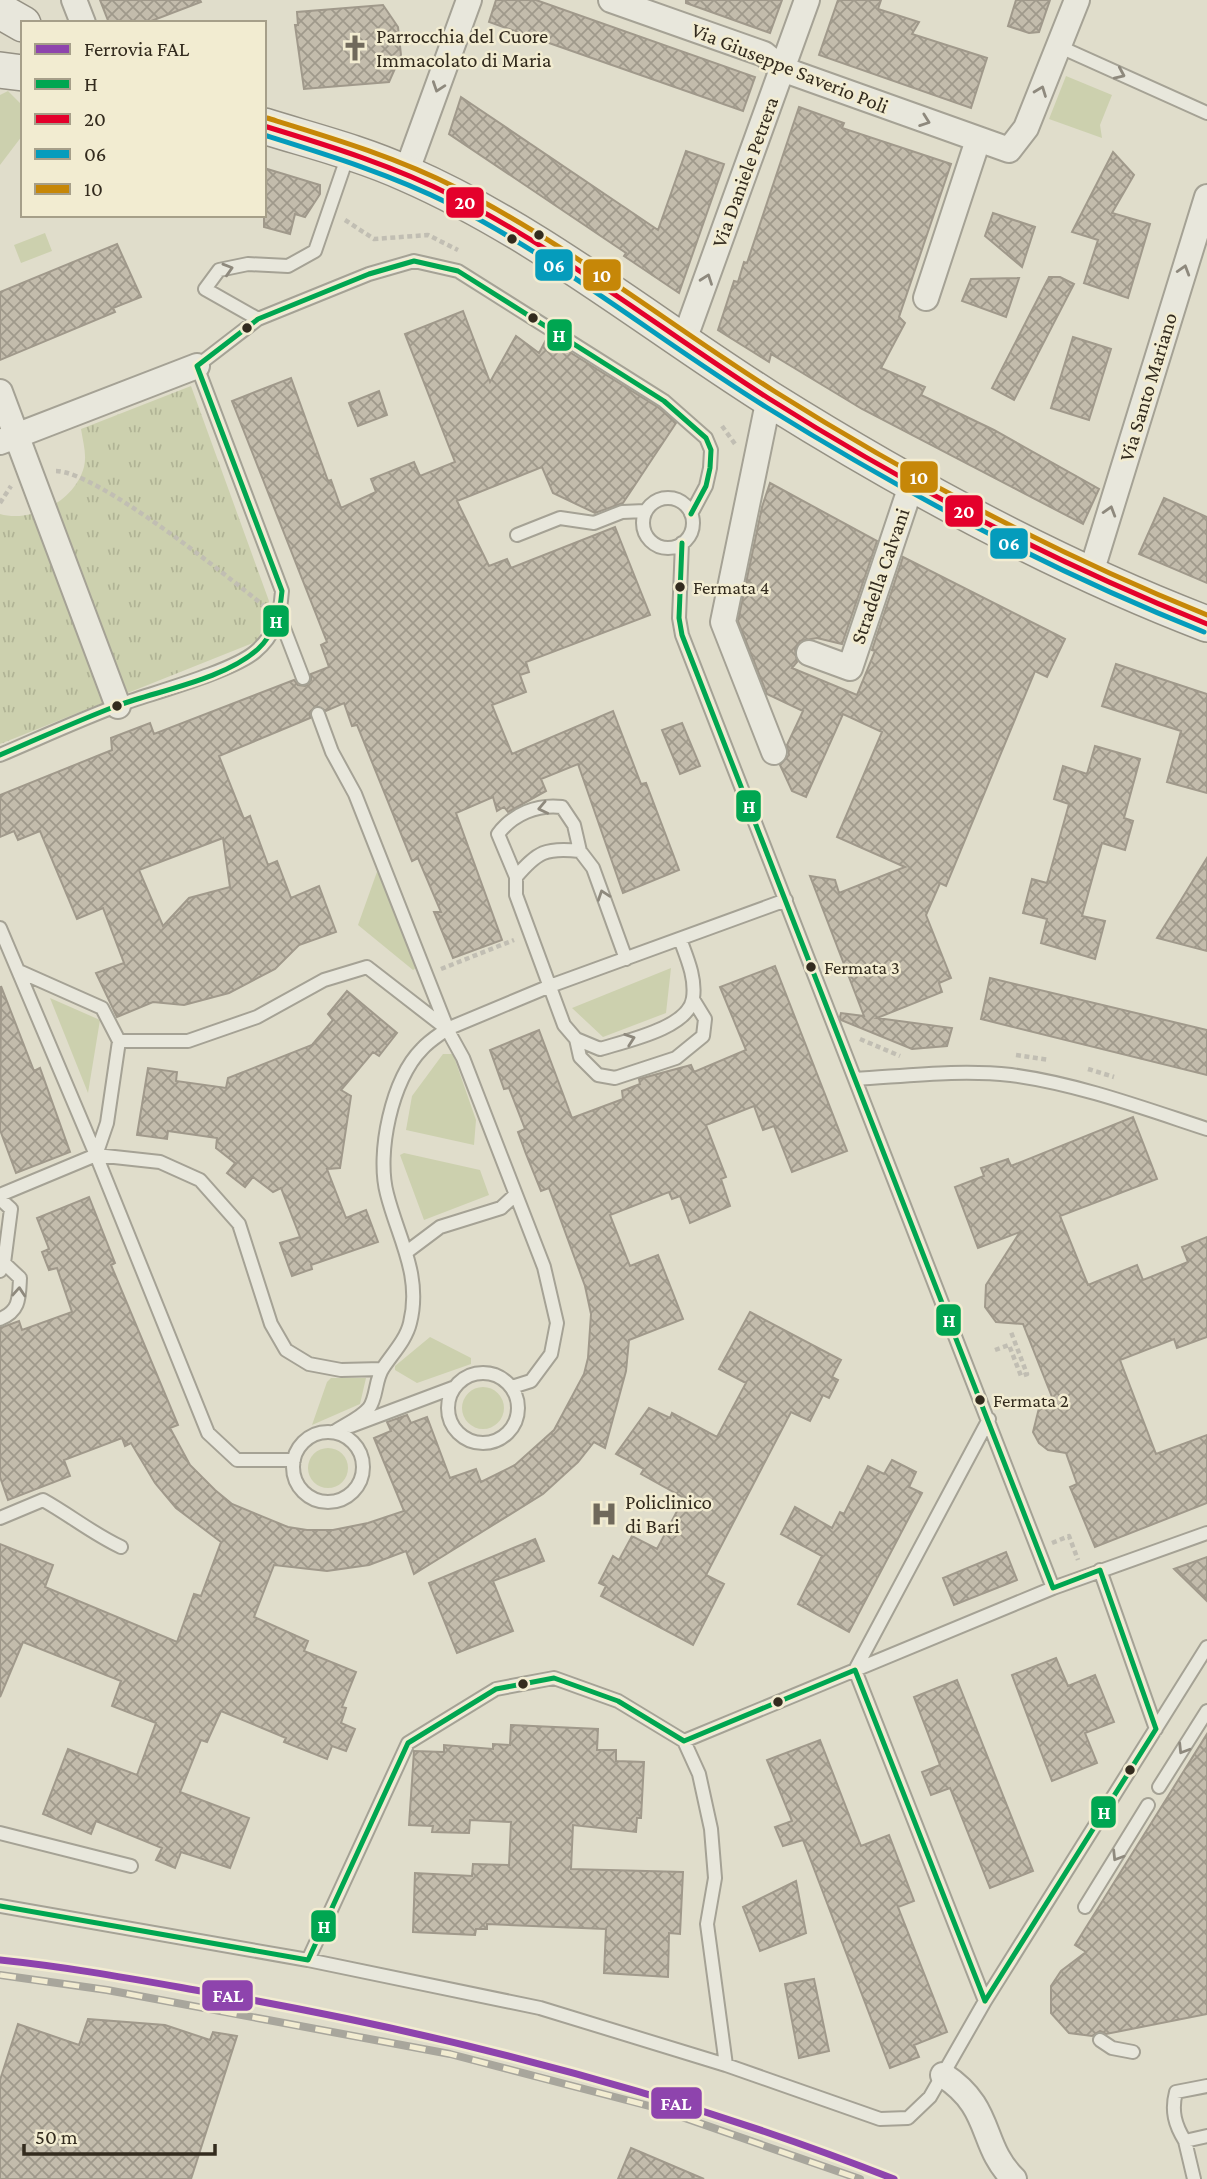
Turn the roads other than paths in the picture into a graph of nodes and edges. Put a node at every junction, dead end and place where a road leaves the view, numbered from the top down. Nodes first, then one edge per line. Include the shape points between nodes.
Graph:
1 (74, 0) edge
2 (469, 0) edge
3 (611, 0) edge
4 (807, 0) edge
5 (1077, 0) edge
6 (0, 10) edge
7 (82, 21) edge
8 (21, 22) edge
9 (1058, 46) junction
10 (782, 69) junction
11 (0, 70) edge
12 (21, 73) edge
13 (1207, 113) edge
14 (266, 127) edge
15 (978, 140) junction
16 (349, 152) junction
17 (406, 173) junction
18 (1207, 197) edge
19 (926, 298) dead end
20 (258, 319) junction
21 (683, 343) junction
22 (197, 366) junction
23 (0, 393) edge
24 (769, 398) junction
25 (8, 439) edge
26 (912, 483) junction
27 (645, 512) junction
28 (691, 514) junction
29 (517, 535) dead end
30 (682, 543) junction
31 (1090, 576) junction
32 (280, 618) junction
33 (1207, 624) edge
34 (809, 653) dead end
35 (303, 678) dead end
36 (118, 706) junction
37 (318, 714) dead end
38 (774, 752) dead end
39 (0, 755) edge
40 (580, 851) junction
41 (516, 877) junction
42 (786, 900) junction
43 (0, 928) edge
44 (680, 939) junction
45 (626, 959) junction
46 (20, 972) junction
47 (550, 986) junction
48 (694, 1001) junction
49 (447, 1029) junction
50 (576, 1040) junction
51 (119, 1041) junction
52 (855, 1079) junction
53 (1207, 1129) edge
54 (96, 1155) junction
55 (514, 1196) junction
56 (0, 1197) edge
57 (408, 1251) junction
58 (2, 1267) edge
59 (0, 1319) edge
60 (382, 1369) junction
61 (455, 1387) junction
62 (512, 1387) junction
63 (989, 1419) junction
64 (334, 1433) junction
65 (294, 1460) junction
66 (0, 1518) edge
67 (1207, 1532) edge
68 (121, 1547) dead end
69 (1100, 1570) junction
70 (1054, 1588) junction
71 (1207, 1647) edge
72 (855, 1670) junction
73 (1207, 1711) edge
74 (1156, 1729) junction
75 (684, 1741) junction
76 (1158, 1787) dead end
77 (1148, 1805) dead end
78 (0, 1833) edge
79 (131, 1866) dead end
80 (0, 1906) edge
81 (1085, 1907) dead end
82 (309, 1960) junction
83 (985, 2001) junction
84 (1100, 2040) dead end
85 (1133, 2052) dead end
86 (726, 2065) junction
87 (943, 2075) junction
88 (1207, 2086) edge
89 (1207, 2136) edge
90 (1185, 2141) junction
91 (1007, 2176) edge
92 (1207, 2176) edge
93 (1194, 2179) edge

1 - 7 street
2 -> 17 street
3 - 10 street, Via Giuseppe Saverio Poli via 764,54
4 - 10 street, Via Daniele Petrera
5 - 9 street
6 - 8 street
9 -> 13 lane
15 -> 9 street, Via Giuseppe Saverio Poli via 1009,150 1026,128
10 -> 15 street, Via Giuseppe Saverio Poli
21 -> 10 street, Via Daniele Petrera
11 - 12 street
14 - 16 street
15 - 19 street
16 - 17 street
20 -> 16 lane via 205,289 219,270 248,264 288,266 315,251
17 - 21 street via 531,239
31 -> 18 street, Via Santo Mariano
20 - 22 lane
20 - 28 lane via 414,261 458,271 664,401 706,438 710,468
21 - 24 street
22 - 25 street
22 - 32 lane via 274,564 282,591
23 - 25 street
24 - 26 street
24 - 38 street via 723,622
25 - 36 street via 29,470
26 - 31 street
26 - 34 street, Stradella Calvani via 849,668
27 - 28 lane via 657,500 673,498
27 - 29 lane via 622,512 594,523 560,518
27 - 30 lane via 643,527 652,541 666,547
28 - 30 lane via 691,530
30 - 42 lane via 682,635
31 - 33 street
32 - 35 lane
32 - 36 lane via 252,655
36 - 39 lane
37 - 49 lane via 355,794
40 - 41 lane via 562,849 534,856
40 -> 41 lane via 574,825 562,807 545,805 509,819 498,834
45 -> 40 lane via 593,868
41 - 47 lane via 516,895
42 - 44 lane
42 - 52 lane
43 - 46 lane
44 - 45 lane
44 - 48 lane via 692,974
45 - 47 lane
46 - 51 lane via 102,1008
46 - 54 lane
47 - 49 lane
47 - 50 lane via 564,1025
50 -> 48 lane via 600,1049 678,1022
48 - 50 lane via 705,1019 702,1036 676,1058 615,1078 598,1075 580,1057
49 - 51 lane via 367,967 324,980 257,1017 188,1041
49 - 55 lane via 463,1058
49 - 57 lane via 421,1049 404,1074 382,1156 386,1193
51 - 54 lane via 107,1123
52 - 53 lane via 1009,1075 1064,1084
52 - 63 lane
54 - 56 lane
54 - 60 lane via 160,1162 200,1180 239,1224 271,1324 286,1350 309,1364 341,1370
54 - 65 lane via 208,1433 237,1460
55 - 57 lane via 501,1208 440,1227
55 - 62 lane via 544,1268 557,1323 551,1354 531,1381
56 - 58 lane via 11,1209
57 - 60 lane via 415,1285 410,1324
59 -> 58 lane via 19,1304 20,1278
60 - 64 lane via 369,1408
61 - 62 lane via 483,1372
61 - 62 lane via 450,1397 451,1421 457,1431 478,1443 500,1439 516,1421 519,1409
61 - 64 lane
63 - 70 lane
63 - 72 lane
64 - 65 lane via 313,1435
64 - 65 lane via 353,1443 363,1462 352,1493 332,1502 311,1497 296,1482
66 - 68 lane via 43,1500 72,1515 94,1535
67 - 69 lane
69 - 70 lane
69 - 74 lane
70 - 72 lane
71 - 74 lane
72 - 75 lane
72 - 83 lane
73 -> 76 lane
74 - 83 lane
75 - 82 lane via 618,1701 554,1678 496,1689 408,1743
75 - 86 lane via 699,1774 711,1829 715,1878 707,1924
77 -> 81 lane
78 - 79 lane
80 - 82 lane
82 - 86 lane via 540,2008
83 - 87 lane
84 - 85 lane
86 - 87 lane via 894,2120 921,2109
87 - 91 street via 964,2089 976,2105
88 - 90 lane via 1176,2092 1172,2105 1176,2127
89 - 90 lane
90 - 93 lane
92 - 93 lane

